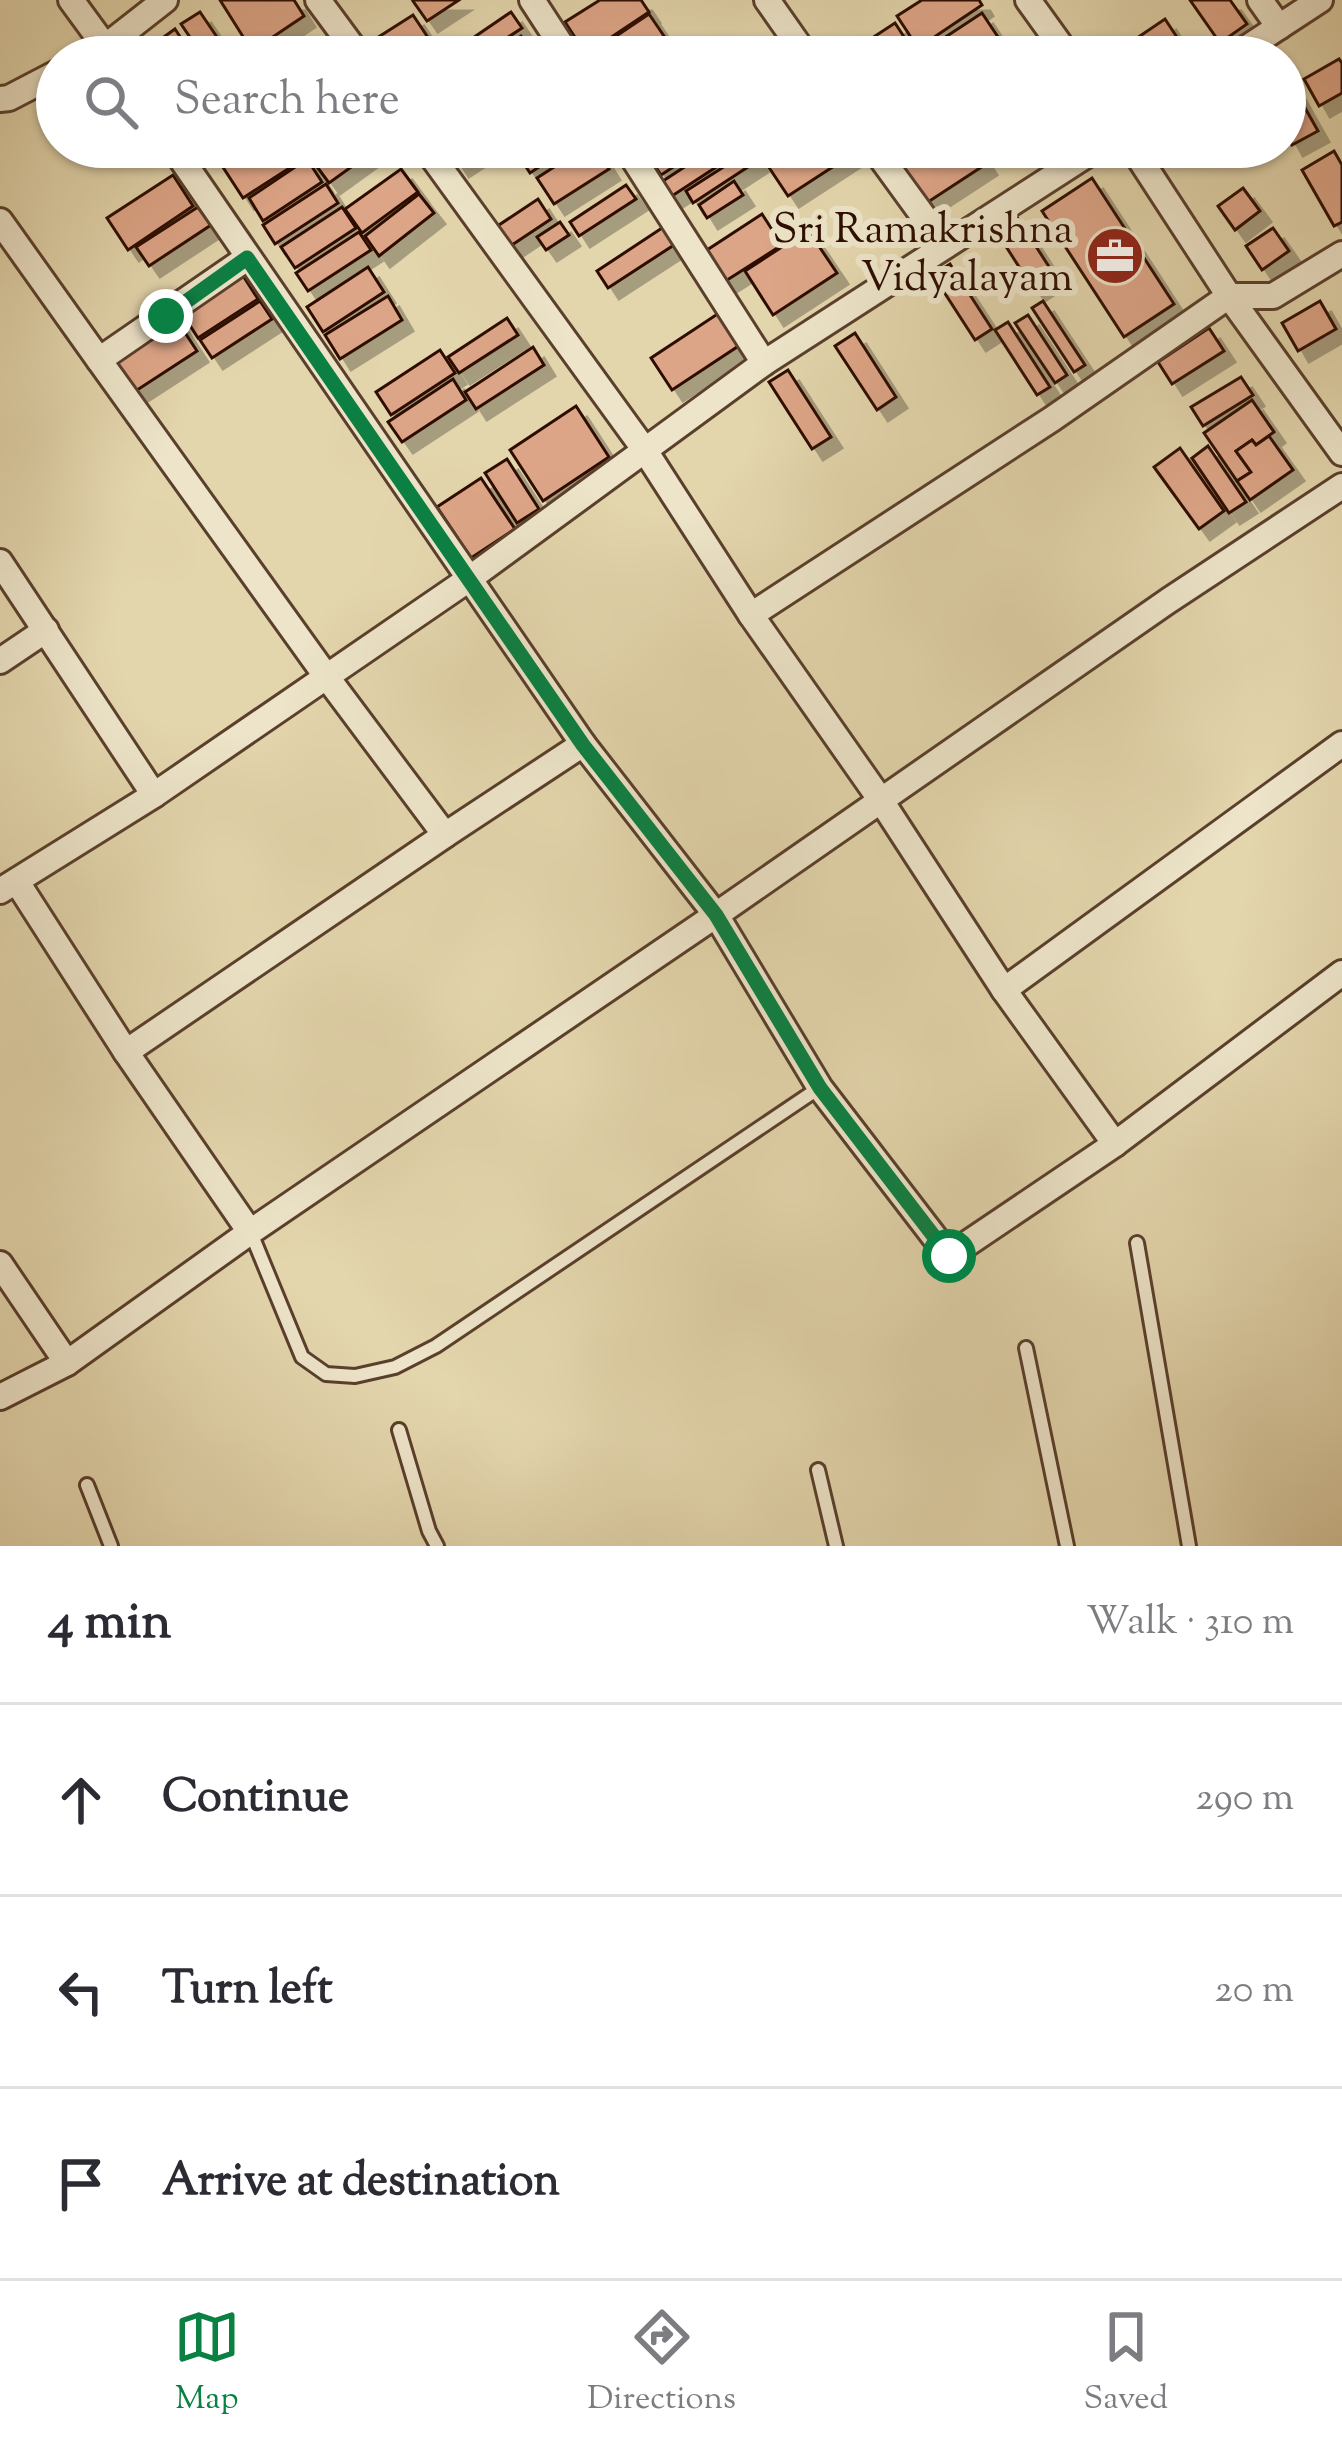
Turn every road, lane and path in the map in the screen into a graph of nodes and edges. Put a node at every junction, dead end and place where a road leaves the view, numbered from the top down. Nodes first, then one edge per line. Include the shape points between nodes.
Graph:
1 (71, 0) edge
2 (165, 0) edge
3 (318, 0) edge
4 (532, 0) edge
5 (767, 0) edge
6 (1028, 0) edge
7 (1261, 0) edge
8 (1320, 0) edge
9 (1279, 27) junction
10 (91, 36) edge
11 (122, 36) edge
12 (345, 36) edge
13 (555, 36) edge
14 (792, 36) edge
15 (1054, 36) edge
16 (1265, 36) edge
17 (36, 84) edge
18 (0, 99) edge
19 (187, 168) edge
20 (440, 168) edge
21 (639, 168) edge
22 (888, 168) edge
23 (1066, 168) edge
24 (1146, 168) edge
25 (0, 221) edge
26 (945, 246) junction
27 (1342, 254) edge
28 (247, 258) junction
29 (1229, 296) junction
30 (98, 360) junction
31 (764, 363) junction
32 (644, 449) junction
33 (1342, 453) edge
34 (1342, 486) edge
35 (0, 562) edge
36 (470, 579) junction
37 (751, 615) junction
38 (46, 630) junction
39 (0, 662) edge
40 (326, 676) junction
41 (1342, 744) edge
42 (583, 745) junction
43 (154, 795) junction
44 (880, 799) junction
45 (445, 835) junction
46 (8, 886) edge
47 (716, 915) junction
48 (1342, 973) edge
49 (1004, 990) junction
50 (126, 1052) junction
51 (820, 1088) junction
52 (1115, 1144) junction
53 (250, 1232) junction
54 (1137, 1243) dead end
55 (0, 1264) edge
56 (1026, 1348) dead end
57 (67, 1363) junction
58 (0, 1397) edge
59 (399, 1430) dead end
60 (818, 1470) dead end
61 (87, 1485) dead end
62 (111, 1546) edge
63 (437, 1546) edge
64 (836, 1546) edge
65 (1067, 1546) edge
66 (1189, 1546) edge

1 - 10 street
2 - 11 street
3 - 12 street
4 - 13 street
5 - 14 street
6 - 15 street
7 - 9 street
8 - 9 street
9 - 16 street
17 - 18 street
19 - 28 street
20 - 32 street
21 - 31 street
22 - 26 street
23 - 26 street
24 - 29 street
25 - 30 street
26 - 31 street
27 - 29 street via 1273,296
28 - 30 street
28 - 36 street
29 - 33 street
29 - 37 street
30 - 40 street
31 - 32 street
32 - 36 street
32 - 37 street
34 - 44 street
35 - 38 street
36 - 40 street
36 - 42 street
37 - 44 street
38 - 39 street
38 - 43 street
40 - 43 street
40 - 45 street
41 - 49 street
42 - 45 street
42 - 47 street
43 - 46 street
44 - 47 street
44 - 49 street
45 - 50 street
46 - 50 street
47 - 51 street
47 - 53 street
48 - 52 street
49 - 52 street
50 - 53 street
51 - 52 street via 949,1256
51 - 53 lane via 394,1367 326,1373 302,1357
53 - 57 street
54 - 66 lane
55 - 57 street
56 - 65 lane
57 - 58 street
59 - 63 lane
60 - 64 lane
61 - 62 lane

